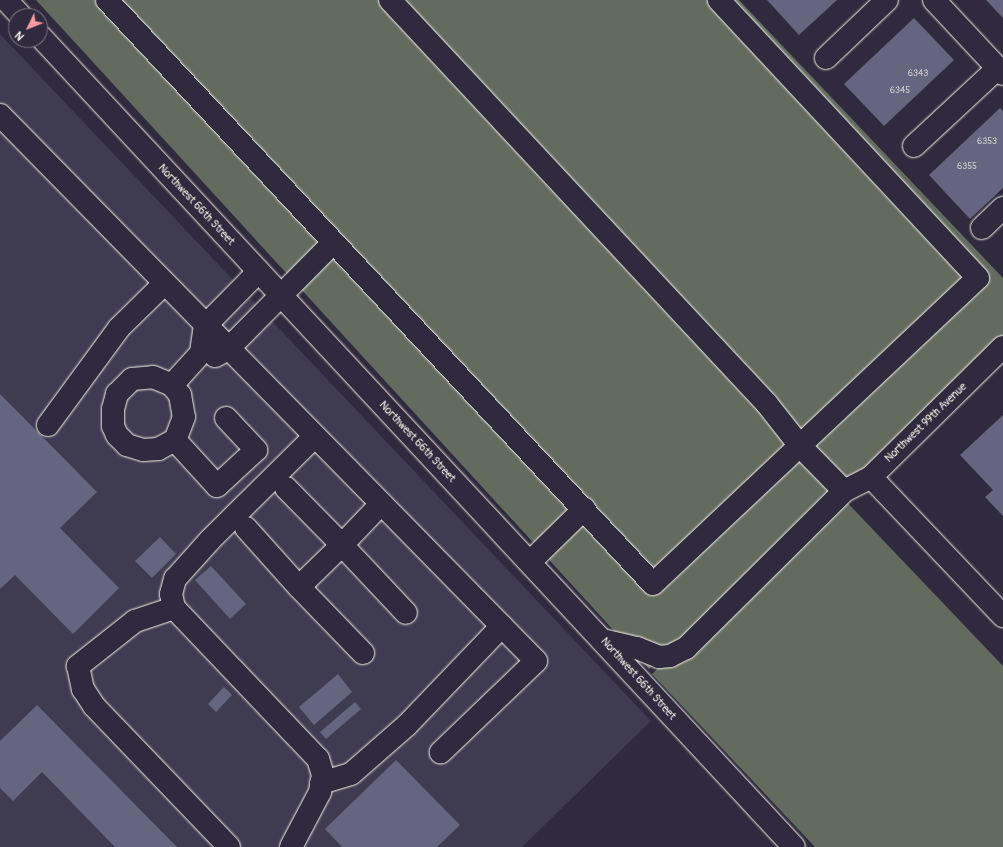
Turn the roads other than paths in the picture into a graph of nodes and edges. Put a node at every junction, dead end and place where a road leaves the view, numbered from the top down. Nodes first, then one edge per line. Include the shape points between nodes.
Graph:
1 (6, 0) edge
2 (107, 0) edge
3 (390, 0) edge
4 (719, 0) edge
5 (887, 0) edge
6 (934, 0) edge
7 (14, 8) edge
8 (48, 45) edge
9 (826, 58) dead end
10 (1000, 71) edge
11 (0, 115) edge
12 (914, 146) dead end
13 (1003, 208) edge
14 (982, 228) dead end
15 (333, 243) junction
16 (258, 272) junction
17 (164, 284) junction
18 (280, 294) junction
19 (205, 326) junction
20 (1003, 347) edge
21 (228, 349) junction
22 (177, 379) junction
23 (226, 418) dead end
24 (48, 425) dead end
25 (314, 437) junction
26 (175, 440) junction
27 (800, 446) junction
28 (871, 477) junction
29 (286, 488) dead end
30 (844, 491) junction
31 (381, 504) junction
32 (584, 509) junction
33 (246, 528) dead end
34 (342, 545) junction
35 (530, 562) junction
36 (300, 587) junction
37 (174, 608) junction
38 (406, 613) dead end
39 (1003, 616) edge
40 (502, 626) junction
41 (602, 640) junction
42 (363, 653) dead end
43 (441, 752) dead end
44 (321, 783) junction
45 (229, 847) edge
46 (291, 847) edge
47 (794, 847) edge

1 - 7 street
2 - 15 street
3 - 27 street via 761,398
4 - 27 street via 978,278
5 - 9 street
6 - 10 street
8 - 16 street, Northwest 66th Street
10 - 12 street
11 - 17 street
13 - 14 street
15 - 18 street
15 - 32 street
16 - 18 street, Northwest 66th Street
16 - 19 street
17 - 19 street
17 - 24 street via 119,328
18 - 21 street
18 - 35 street, Northwest 66th Street
19 - 21 street
19 - 22 street via 200,353
20 - 28 street, Northwest 99th Avenue
21 - 22 street
21 - 25 street
22 - 26 street via 184,417
22 - 26 street via 153,377 132,380 117,394 113,410 113,426 117,435 127,445 143,450 158,449
23 - 26 street via 256,450 217,486
25 - 31 street
25 - 37 street via 210,540 175,579 171,594
27 - 30 street
27 - 32 street via 653,584
28 - 30 street, Northwest 99th Avenue
28 - 39 street
29 - 34 street
30 - 41 street, Northwest 99th Avenue via 680,652 659,657 637,648
31 - 34 street
31 - 40 street
32 - 35 street
33 - 36 street
34 - 36 street
34 - 38 street
35 - 41 street, Northwest 66th Street
36 - 42 street
37 - 44 street via 318,759 323,776
37 - 45 street via 135,621 78,666 83,689 94,706
40 - 43 street via 536,661
40 - 44 street via 396,735 351,774
41 - 47 street, Northwest 66th Street
44 - 46 street via 302,829

